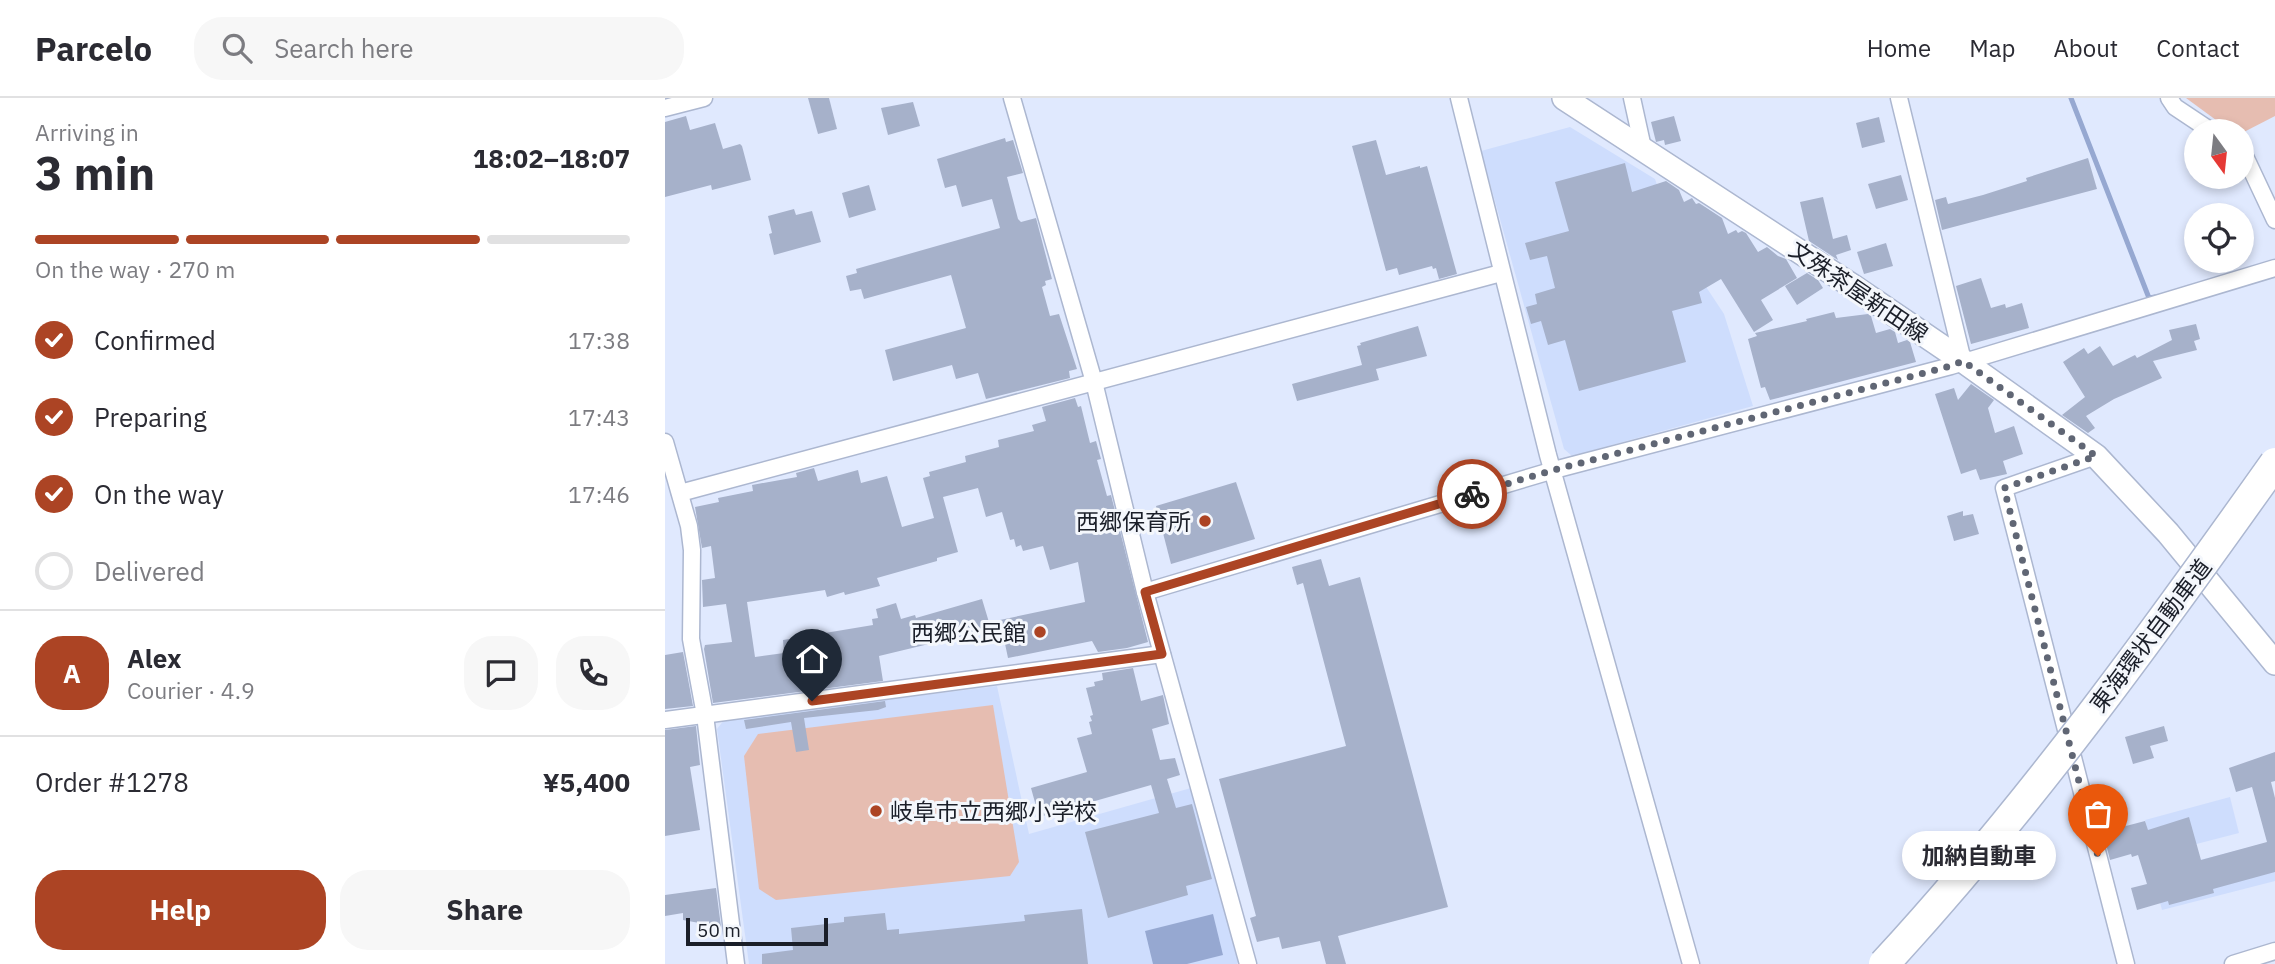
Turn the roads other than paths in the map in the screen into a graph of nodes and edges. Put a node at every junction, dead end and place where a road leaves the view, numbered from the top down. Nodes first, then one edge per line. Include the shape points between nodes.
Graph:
1 (704, 98) edge
2 (1012, 98) edge
3 (1459, 98) edge
4 (1565, 98) edge
5 (1632, 98) edge
6 (1899, 98) edge
7 (2169, 98) edge
8 (665, 108) edge
9 (2193, 119) edge
10 (1643, 148) junction
11 (2254, 175) edge
12 (2275, 220) edge
13 (2275, 268) edge
14 (1501, 273) junction
15 (1963, 361) junction
16 (1094, 382) junction
17 (665, 442) edge
18 (2096, 456) junction
19 (2275, 463) edge
20 (1554, 470) junction
21 (680, 493) junction
22 (1145, 592) junction
23 (1162, 654) junction
24 (2275, 663) edge
25 (705, 715) junction
26 (665, 720) edge
27 (2275, 951) edge
28 (736, 964) edge
29 (1248, 964) edge
30 (1691, 964) edge
31 (1884, 964) edge
32 (2126, 964) edge
33 (2233, 964) edge

1 - 8 street
2 - 16 street
3 - 14 street
4 - 10 main road, 文殊茶屋新田線
5 - 10 street
6 - 15 street
7 - 9 street
10 - 15 main road, 文殊茶屋新田線
11 - 12 street
13 - 15 street
14 - 16 street
14 - 20 street
15 - 18 main road, 文殊茶屋新田線
15 - 20 street
16 - 21 street
16 - 22 street
17 - 21 street
18 - 24 main road, 文殊茶屋新田線 via 2168,533
18 - 32 street via 2004,488
19 - 31 highway, 東海環状自動車道, bridge via 2047,771
20 - 22 street
20 - 30 street
21 - 25 street via 692,550 691,639
22 - 23 street
23 - 25 street
23 - 29 street
25 - 26 street
25 - 28 street
27 - 33 street

